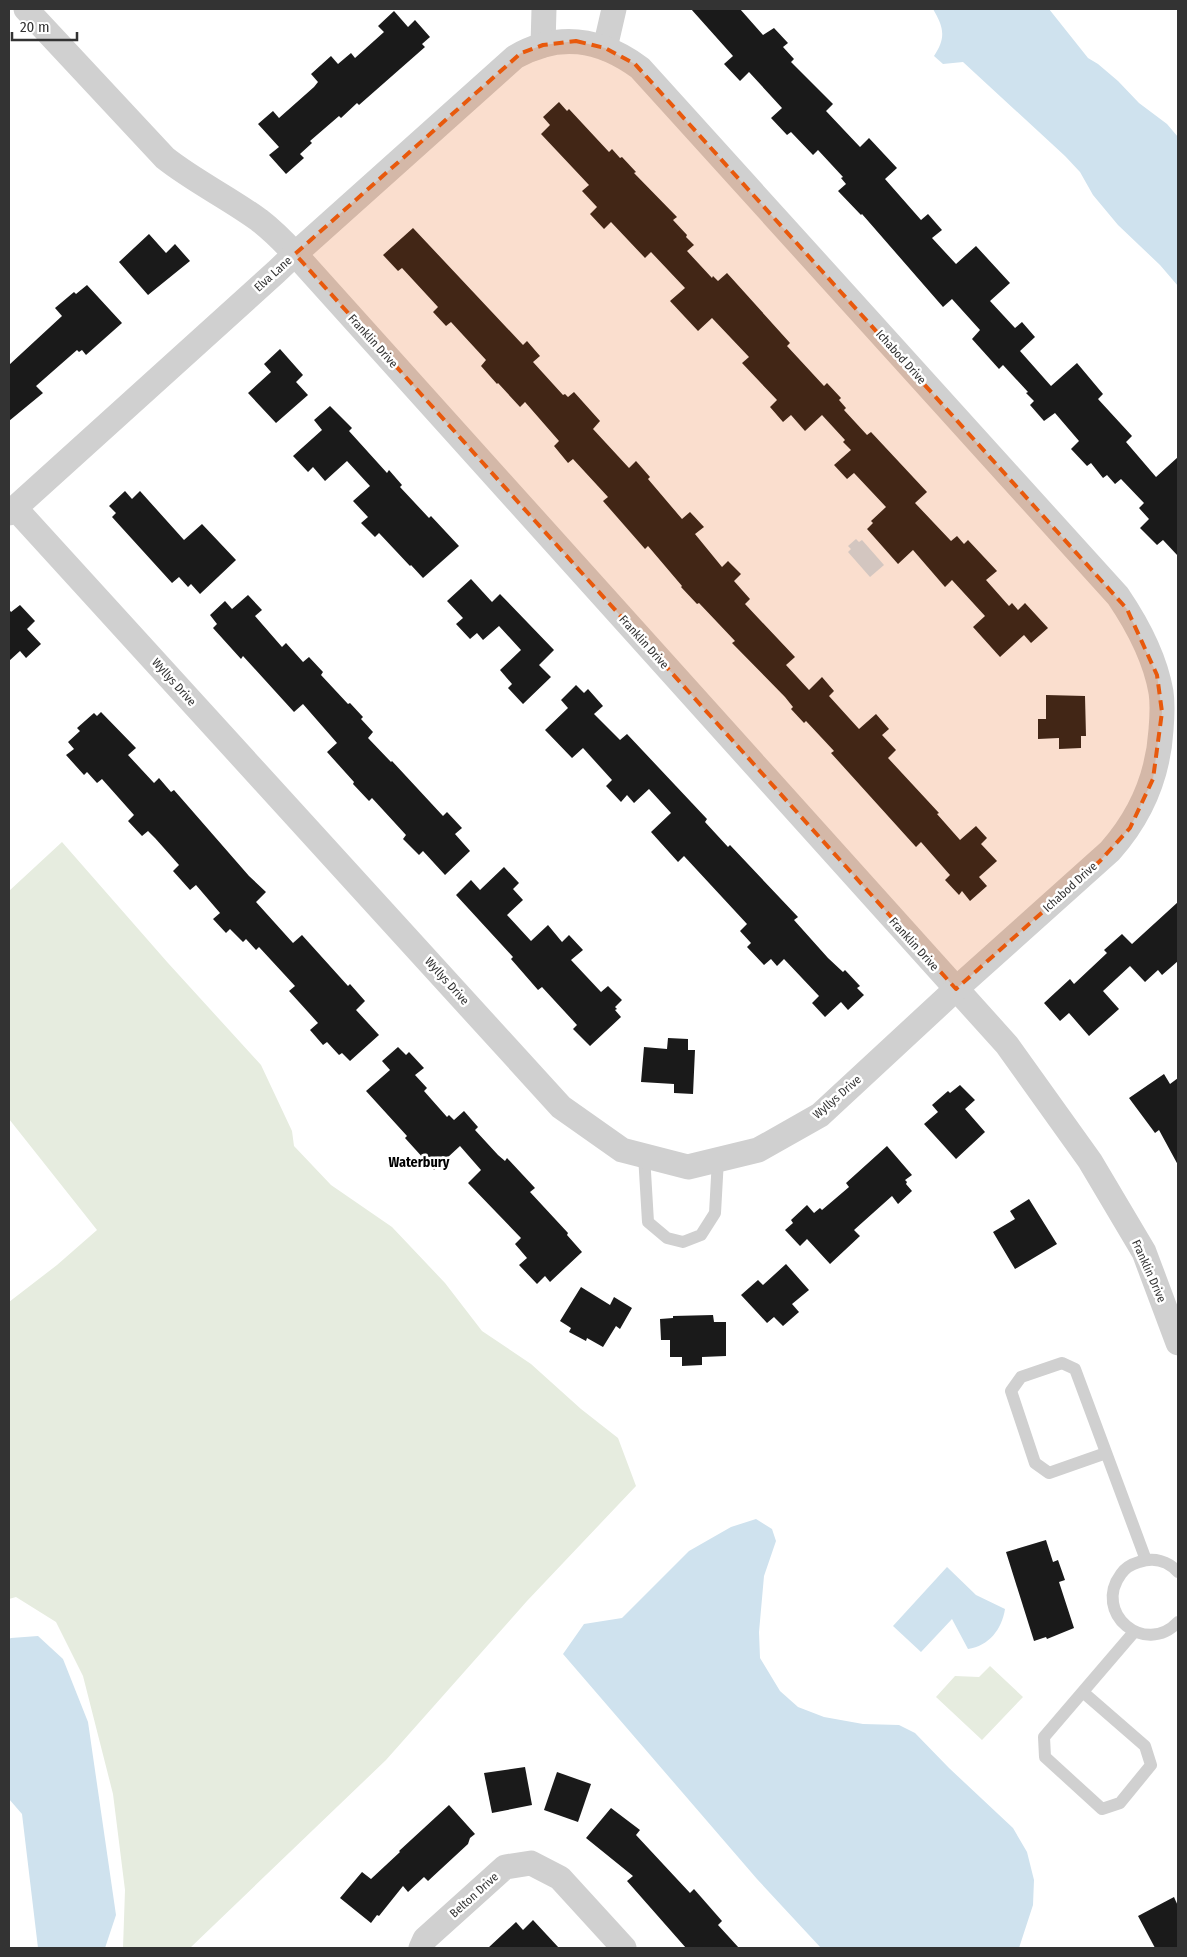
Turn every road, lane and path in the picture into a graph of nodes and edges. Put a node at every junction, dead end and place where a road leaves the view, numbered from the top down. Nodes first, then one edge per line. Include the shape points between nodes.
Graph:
1 (26, 9) edge
2 (544, 9) edge
3 (614, 9) edge
4 (543, 45) junction
5 (605, 48) junction
6 (295, 254) junction
7 (12, 511) edge
8 (1170, 695) edge
9 (1168, 765) edge
10 (956, 989) junction
11 (644, 1156) junction
12 (718, 1159) junction
13 (1178, 1343) edge
14 (1106, 1453) junction
15 (1146, 1560) junction
16 (1178, 1572) edge
17 (1178, 1622) edge
18 (1134, 1632) junction
19 (1084, 1693) junction
20 (421, 1948) edge
21 (624, 1948) edge

1 - 6 street, Franklin Drive via 165,158 258,219
2 - 4 street
3 - 5 street
4 - 5 street, Elva Lane via 576,41
4 - 6 street, Elva Lane via 514,57
5 - 8 street, Ichabod Drive via 640,68 1118,596
6 - 7 street, Elva Lane
6 - 10 street, Franklin Drive
7 - 11 street, Wyllys Drive via 561,1106 622,1150
8 - 9 street, Ichabod Drive via 1162,712
9 - 10 street, Ichabod Drive via 1148,793 1130,828 1110,851
10 - 12 street, Wyllys Drive via 820,1115 758,1150
10 - 13 street, Franklin Drive via 1007,1045 1090,1161 1144,1252
11 - 12 street, Wyllys Drive via 688,1167
11 - 12 lane via 648,1222 667,1238 683,1242 701,1235 715,1213
14 - 14 lane via 1075,1369 1062,1363 1021,1377 1011,1391 1035,1463 1048,1473
14 - 15 lane
15 - 16 lane via 1168,1564
15 - 18 lane via 1124,1570 1113,1591 1117,1615
17 - 18 lane via 1155,1635
18 - 19 lane
19 - 19 lane via 1044,1737 1045,1757 1102,1809 1120,1803 1151,1765 1146,1746
20 - 21 street, Belton Drive via 425,1939 505,1867 532,1864 560,1878

